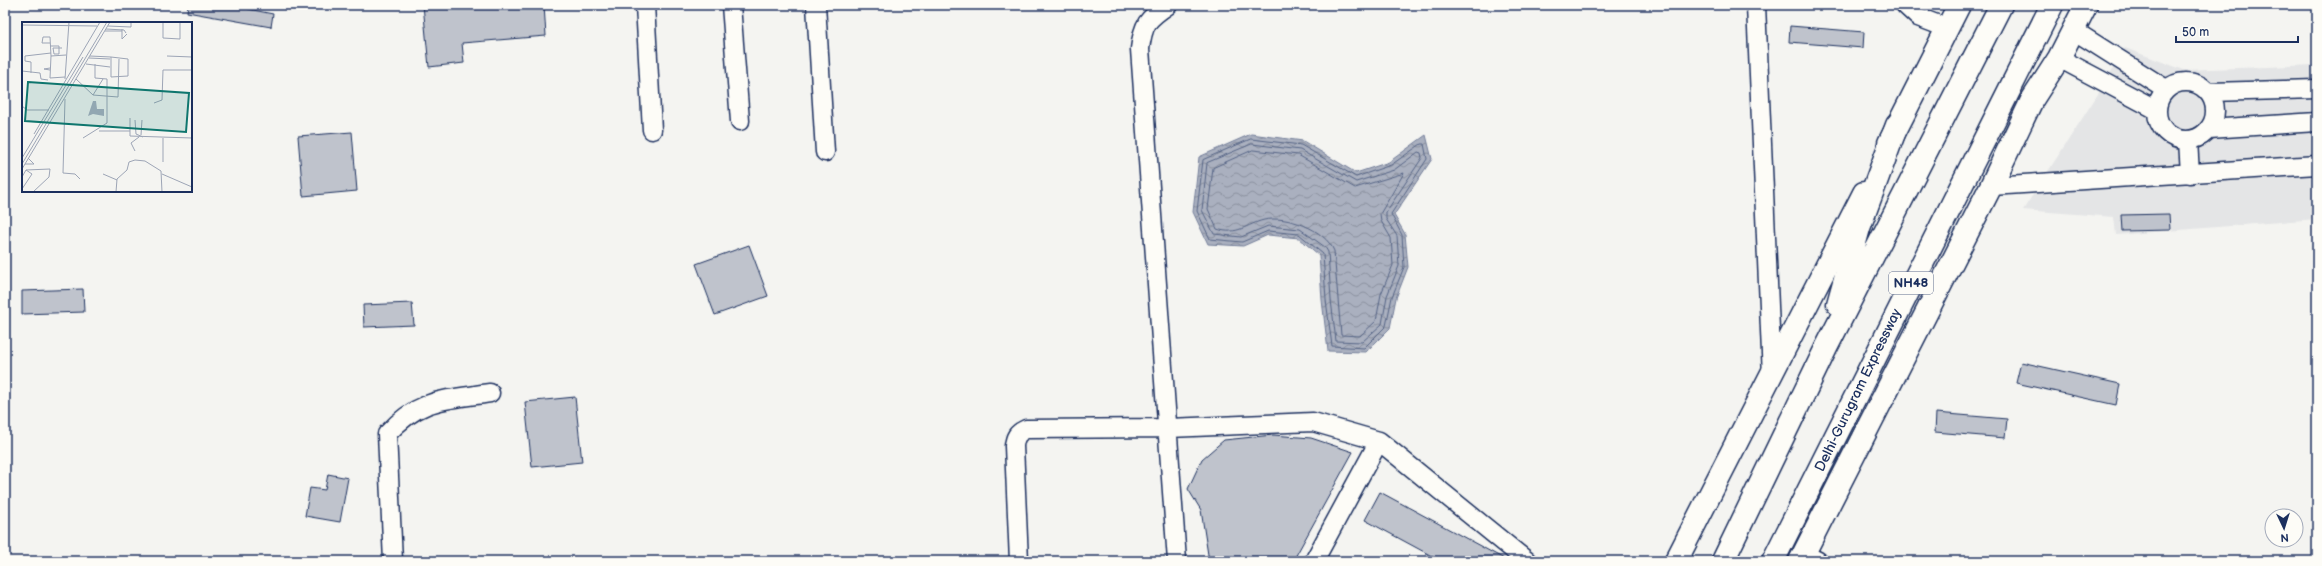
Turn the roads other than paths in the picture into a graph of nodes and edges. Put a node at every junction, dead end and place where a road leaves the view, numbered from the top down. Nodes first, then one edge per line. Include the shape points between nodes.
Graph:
1 (645, 5) edge
2 (731, 5) edge
3 (816, 5) edge
4 (1168, 5) edge
5 (1756, 5) edge
6 (1905, 5) edge
7 (1959, 5) edge
8 (2001, 5) edge
9 (2052, 5) edge
10 (2086, 5) edge
11 (1947, 28) junction
12 (2073, 30) junction
13 (2059, 58) junction
14 (2166, 89) junction
15 (2317, 89) edge
16 (2210, 92) junction
17 (2157, 110) junction
18 (740, 121) dead end
19 (2317, 122) edge
20 (1897, 125) junction
21 (2209, 129) junction
22 (652, 130) dead end
23 (2188, 140) junction
24 (825, 152) dead end
25 (2317, 166) edge
26 (2190, 174) junction
27 (1991, 186) junction
28 (1826, 348) junction
29 (1772, 376) junction
30 (490, 393) dead end
31 (1169, 428) junction
32 (1379, 441) junction
33 (1807, 559) edge
34 (393, 561) edge
35 (1019, 561) edge
36 (1177, 561) edge
37 (1314, 561) edge
38 (1527, 561) edge
39 (1676, 561) edge
40 (1723, 561) edge
41 (1773, 561) edge

1 - 22 street
2 - 18 street
3 - 24 street
4 - 31 street via 1152,16 1143,28 1140,49
5 - 29 street
6 - 11 street via 1918,17
7 - 11 main road
8 - 28 main road
9 - 41 main road, Delhi-Gurugram Expressway / NH48
10 - 12 main road
11 - 20 main road
12 - 13 main road
12 - 14 street
13 - 17 street
13 - 27 main road via 2032,100
14 - 16 street via 2173,84 2189,81
14 - 17 street via 2158,102
15 - 16 street
16 - 21 street via 2214,99 2216,115
17 - 23 street via 2159,122 2166,132 2173,137
19 - 21 street
20 - 28 main road via 1859,228
20 - 29 main road
21 - 23 street via 2203,135
23 - 26 street
25 - 26 street
26 - 27 street
27 - 33 main road
28 - 40 main road
29 - 39 main road
30 - 34 street via 429,403 413,410 387,434
31 - 32 street via 1313,422
31 - 35 street via 1020,431 1016,435 1014,446
31 - 36 street
32 - 37 street
32 - 38 street

